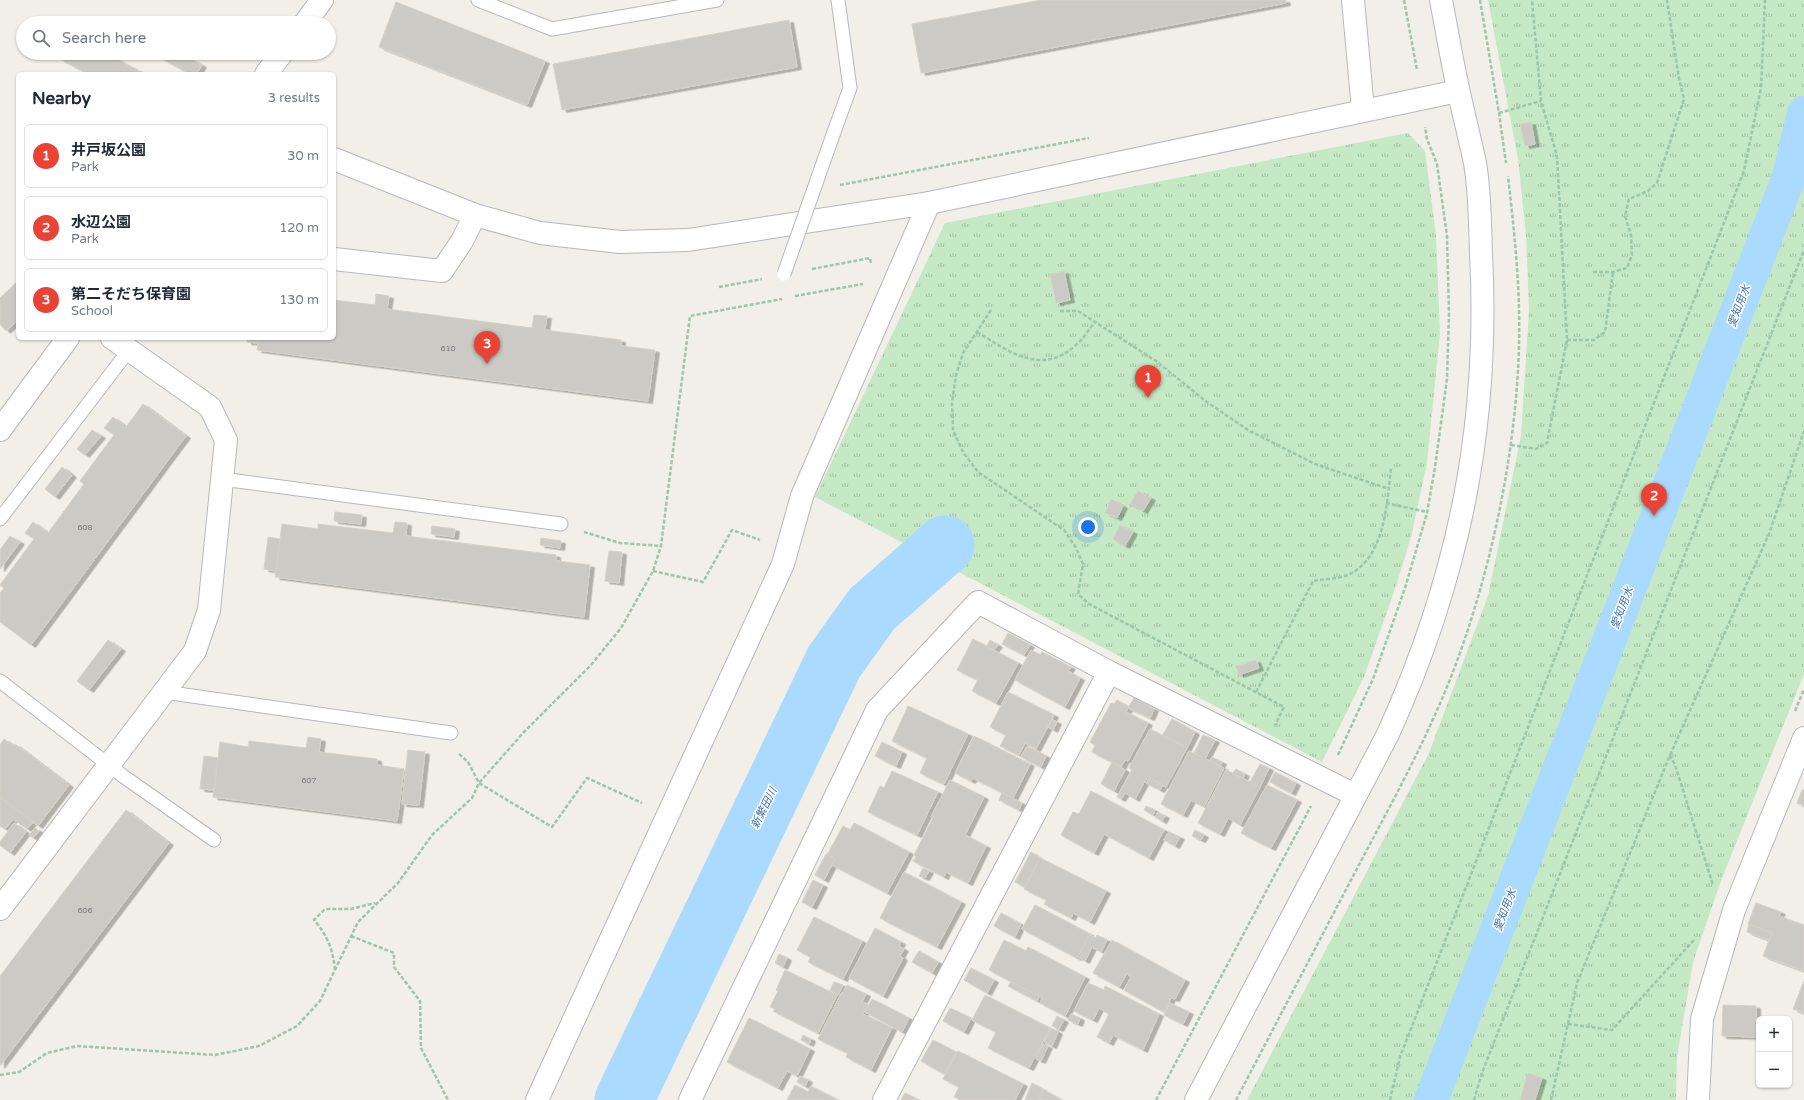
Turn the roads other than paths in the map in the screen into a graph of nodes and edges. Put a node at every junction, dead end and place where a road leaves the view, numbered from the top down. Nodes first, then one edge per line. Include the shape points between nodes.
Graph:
1 (322, 0) edge
2 (478, 0) edge
3 (717, 0) edge
4 (838, 0) edge
5 (1353, 0) edge
6 (1441, 0) edge
7 (310, 16) edge
8 (277, 60) edge
9 (268, 72) edge
10 (1458, 91) junction
11 (1363, 110) junction
12 (336, 160) edge
13 (929, 203) junction
14 (475, 215) junction
15 (336, 259) edge
16 (784, 274) road end
17 (67, 340) edge
18 (126, 342) edge
19 (0, 430) edge
20 (222, 479) junction
21 (0, 519) edge
22 (561, 524) road end
23 (1109, 672) junction
24 (0, 681) edge
25 (164, 692) junction
26 (451, 733) road end
27 (1804, 738) edge
28 (109, 764) junction
29 (1355, 795) junction
30 (214, 840) dead end
31 (0, 909) edge
32 (537, 1100) edge
33 (690, 1100) edge
34 (884, 1100) edge
35 (1196, 1100) edge
36 (1698, 1100) edge

1 - 7 street
2 - 3 lane via 552,29
4 - 16 lane, bridge via 850,88
5 - 11 street
6 - 10 street
8 - 9 street
10 - 11 street
10 - 29 street via 1475,164 1481,241 1484,303 1476,438 1449,570 1430,630 1391,727
11 - 13 street
12 - 14 street
13 - 14 street via 688,240 658,241 620,242 540,233
13 - 32 street via 802,496 783,564
14 - 15 street via 442,271
17 - 19 street
18 - 20 street via 210,407 226,440
18 - 21 lane
20 - 22 lane
20 - 25 street via 209,610 194,650
23 - 29 street
23 - 33 street via 978,602 877,710
23 - 34 street
24 - 28 lane
25 - 26 lane
25 - 28 street
27 - 36 street via 1734,910 1704,1012
28 - 30 lane
28 - 31 street
29 - 35 street

